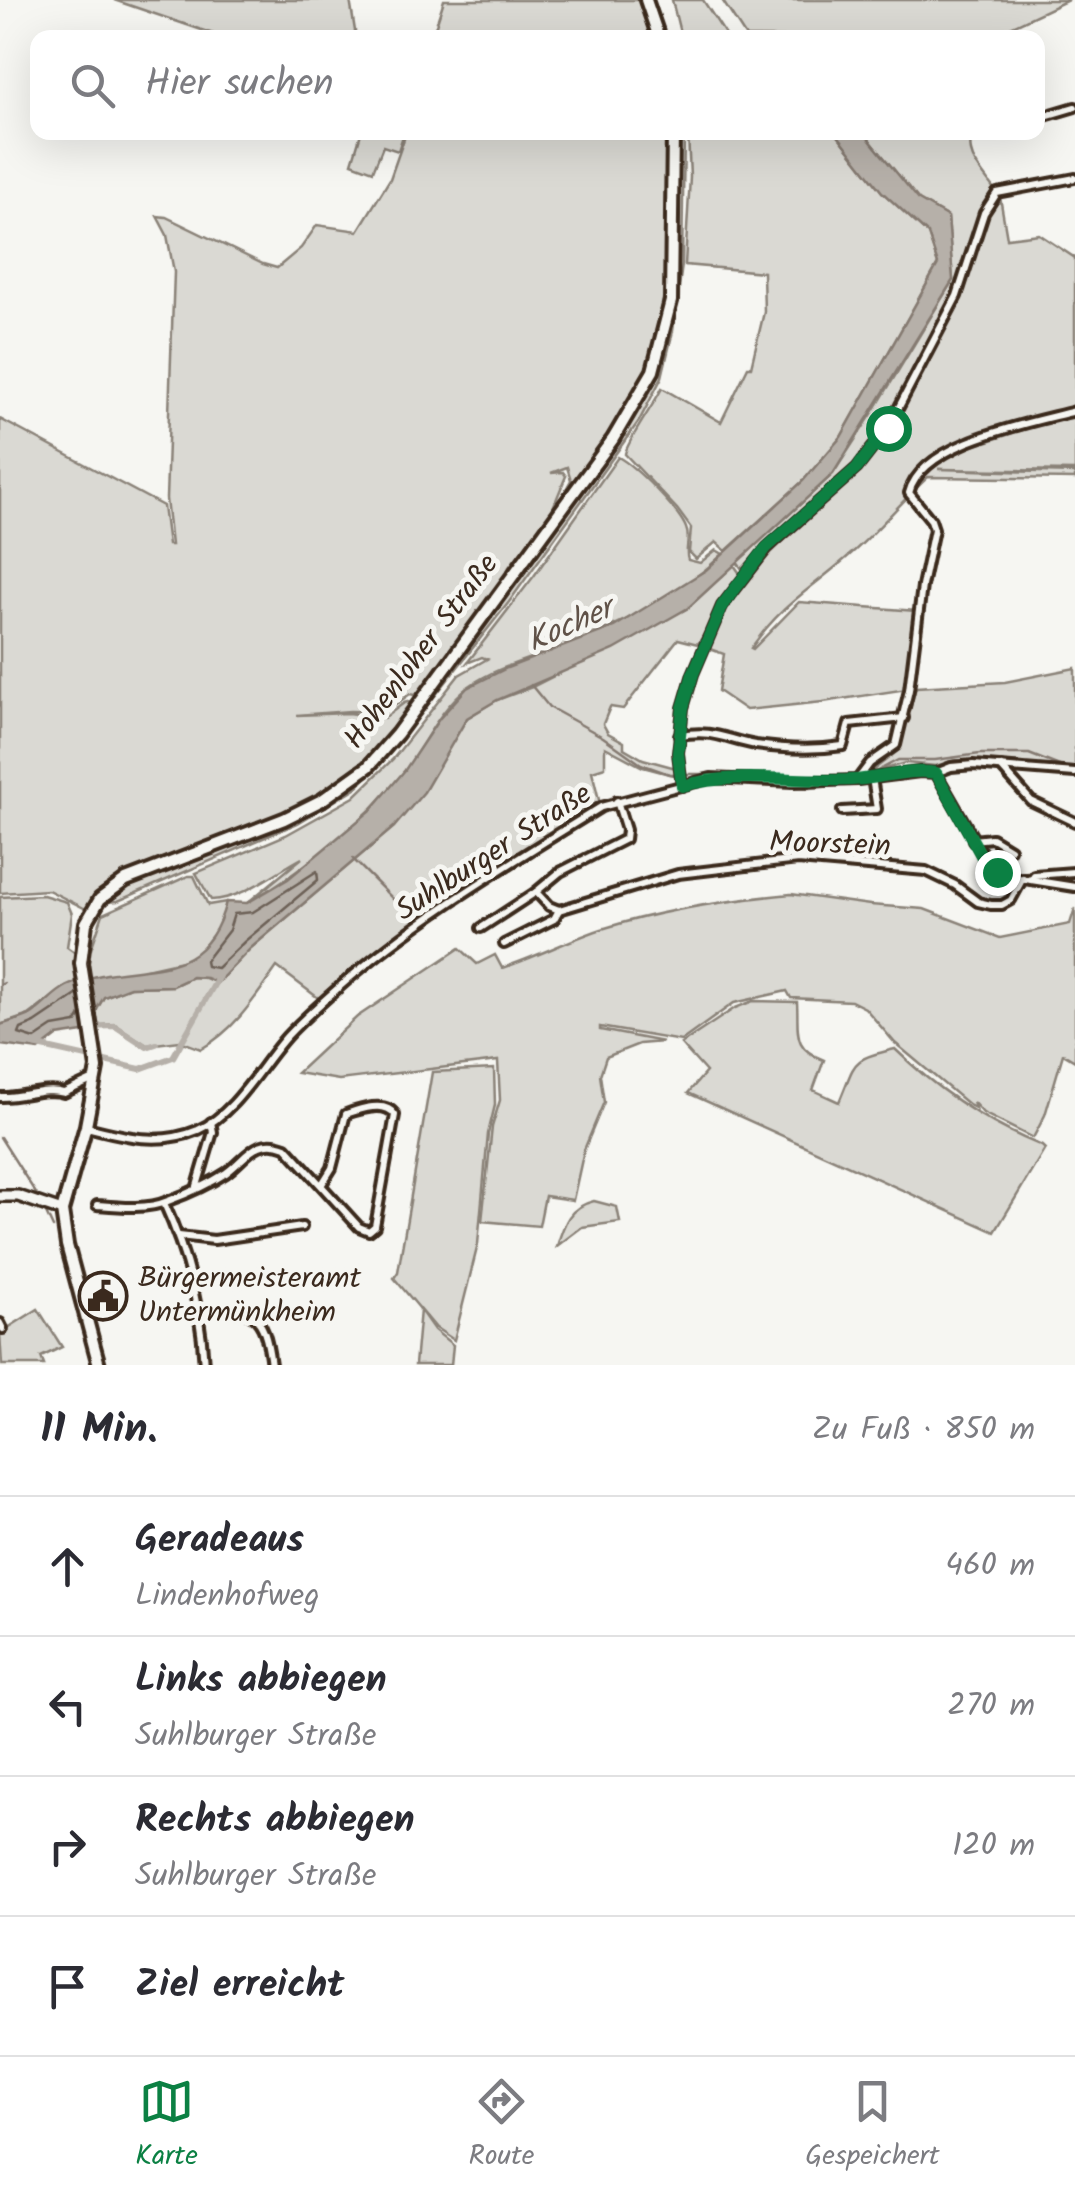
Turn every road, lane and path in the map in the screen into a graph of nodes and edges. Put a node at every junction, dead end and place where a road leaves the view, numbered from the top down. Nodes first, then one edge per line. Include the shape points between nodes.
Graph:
1 (646, 0) edge
2 (656, 30) edge
3 (1075, 107) edge
4 (1045, 116) edge
5 (673, 140) edge
6 (1075, 178) edge
7 (1075, 411) edge
8 (904, 718) junction
9 (680, 735) junction
10 (1000, 766) junction
11 (936, 773) junction
12 (1075, 774) edge
13 (682, 777) junction
14 (872, 778) junction
15 (858, 780) junction
16 (617, 801) junction
17 (842, 811) dead end
18 (1075, 822) edge
19 (973, 840) junction
20 (1010, 849) dead end
21 (1074, 872) edge
22 (1027, 879) junction
23 (1075, 887) edge
24 (536, 892) junction
25 (559, 910) junction
26 (481, 928) dead end
27 (504, 944) dead end
28 (96, 1073) junction
29 (0, 1097) edge
30 (210, 1122) junction
31 (86, 1126) junction
32 (322, 1184) junction
33 (197, 1187) junction
34 (0, 1196) edge
35 (164, 1203) junction
36 (97, 1205) dead end
37 (62, 1211) junction
38 (302, 1227) dead end
39 (179, 1236) junction
40 (201, 1313) junction
41 (99, 1365) edge
42 (204, 1365) edge
43 (271, 1365) edge

1 - 2 main road
3 - 4 street
5 - 28 main road, Hohenloher Straße via 672,301 654,371 614,439 368,767 304,810 126,880 95,906 81,950
6 - 9 street via 997,193 957,296 888,428 857,468 766,548 722,606 693,674
7 - 8 street via 946,451 912,484 909,493 934,529
8 - 9 street via 848,724 842,746 823,748 756,745 707,730
8 - 15 street via 896,745
9 - 13 street
10 - 11 street, Suhlburger Straße
10 - 12 street, Suhlburger Straße
10 - 18 street via 1031,801
11 - 14 street, Suhlburger Straße
11 - 19 street
13 - 15 street, Suhlburger Straße
13 - 16 street, Suhlburger Straße
14 - 15 street, Suhlburger Straße
14 - 17 street via 877,808
16 - 24 street via 625,839
16 - 30 street, Suhlburger Straße via 510,864 338,988
19 - 20 street via 992,838
19 - 22 street via 990,867
21 - 22 street
22 - 23 street
22 - 25 street, Moorstein via 1002,905 978,902 926,871 798,860 678,874
24 - 25 street
24 - 26 street
25 - 27 street, Moorstein via 554,919
28 - 29 street via 64,1093
28 - 31 main road, Hohenloher Straße
30 - 31 street, Suhlburger Straße via 153,1140
30 - 33 street
31 - 37 main road, Hohenloher Straße
32 - 32 street via 359,1227 375,1226 391,1108 346,1114
32 - 33 street via 286,1147 272,1143 255,1147
33 - 35 street
34 - 37 main road
35 - 36 street
35 - 39 street
37 - 41 main road, Hohenloher Straße
38 - 39 street via 214,1240
39 - 40 street
40 - 42 street
40 - 43 street via 236,1308 252,1314 265,1329

